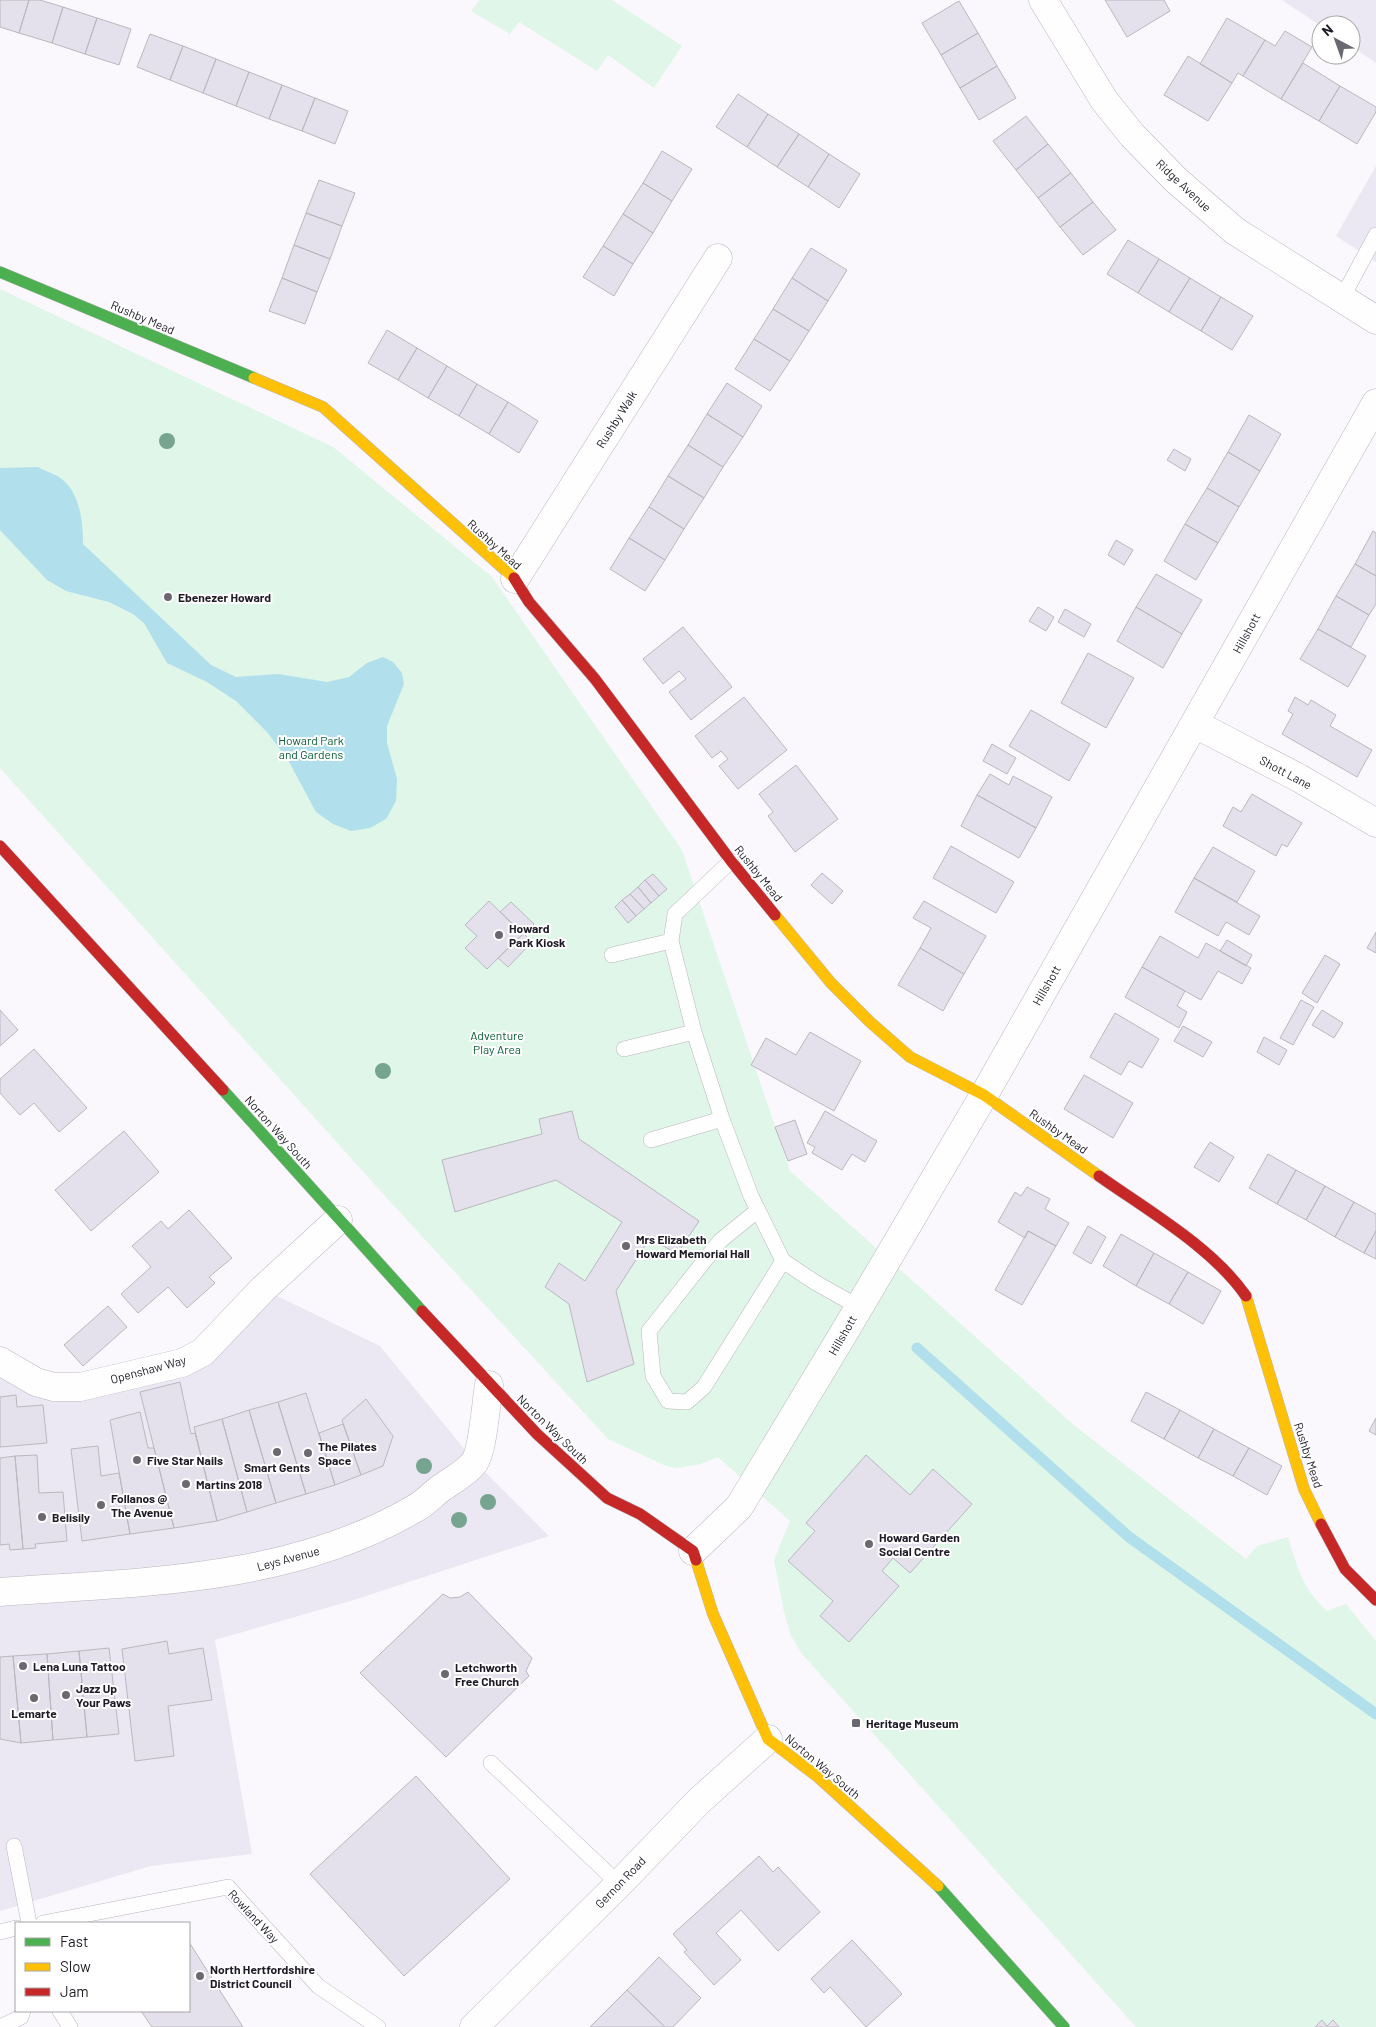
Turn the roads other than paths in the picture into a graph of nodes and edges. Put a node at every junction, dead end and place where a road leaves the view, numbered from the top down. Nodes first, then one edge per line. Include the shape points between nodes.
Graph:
1 (1043, 0) edge
2 (1376, 235) edge
3 (718, 258) dead end
4 (0, 272) edge
5 (1342, 298) junction
6 (1376, 320) edge
7 (1376, 403) edge
8 (515, 579) junction
9 (1195, 724) junction
10 (1376, 822) edge
11 (0, 846) edge
12 (731, 861) junction
13 (671, 941) junction
14 (612, 955) dead end
15 (694, 1032) junction
16 (624, 1048) dead end
17 (984, 1094) junction
18 (722, 1119) junction
19 (651, 1140) dead end
20 (758, 1210) junction
21 (338, 1220) junction
22 (783, 1261) junction
23 (859, 1308) junction
24 (0, 1361) edge
25 (489, 1385) junction
26 (693, 1551) junction
27 (0, 1592) edge
28 (1376, 1600) edge
29 (768, 1739) junction
30 (491, 1763) dead end
31 (14, 1846) dead end
32 (619, 1884) junction
33 (29, 1922) edge
34 (52, 1922) edge
35 (61, 2012) edge
36 (20, 2018) edge
37 (0, 2027) edge
38 (70, 2027) edge
39 (378, 2027) edge
40 (474, 2027) edge
41 (1064, 2027) edge

1 - 5 street, Ridge Avenue via 1104,100 1132,135 1176,180 1235,231
2 - 5 lane
3 - 8 street, Rushby Walk
4 - 8 street, Rushby Mead via 323,407
5 - 6 street, Ridge Avenue
7 - 9 street, Hillshott
8 - 12 street, Rushby Mead via 529,602 595,679
9 - 10 street, Shott Lane
9 - 17 street, Hillshott
11 - 21 street, Norton Way South via 284,1156
12 - 13 lane via 675,914
12 - 17 street, Rushby Mead via 831,983 870,1022 910,1056
13 - 14 lane
13 - 15 lane
15 - 16 lane
15 - 18 lane
17 - 23 street, Hillshott
17 - 28 street, Rushby Mead via 1168,1224 1217,1262 1246,1295 1304,1489 1345,1569
18 - 19 lane
18 - 20 lane
20 - 22 lane
20 - 22 lane via 720,1241 649,1331 653,1376 668,1401 687,1402 704,1387
21 - 24 street, Openshaw Way via 203,1352 182,1363 80,1386 54,1387 36,1382
21 - 25 street, Norton Way South
22 - 23 lane
23 - 26 street, Hillshott via 739,1507
25 - 26 street, Norton Way South via 607,1498 640,1514
25 - 27 street, Leys Avenue via 481,1442 474,1462 416,1509 365,1534 251,1568 184,1579
26 - 29 street, Norton Way South via 713,1614
29 - 32 street, Gernon Road via 699,1801
29 - 41 street, Norton Way South via 818,1777 935,1883
30 - 32 lane
31 - 33 lane
32 - 40 street, Gernon Road
34 - 39 lane, Rowland Way via 228,1887 318,1986
35 - 38 lane
36 - 37 lane

